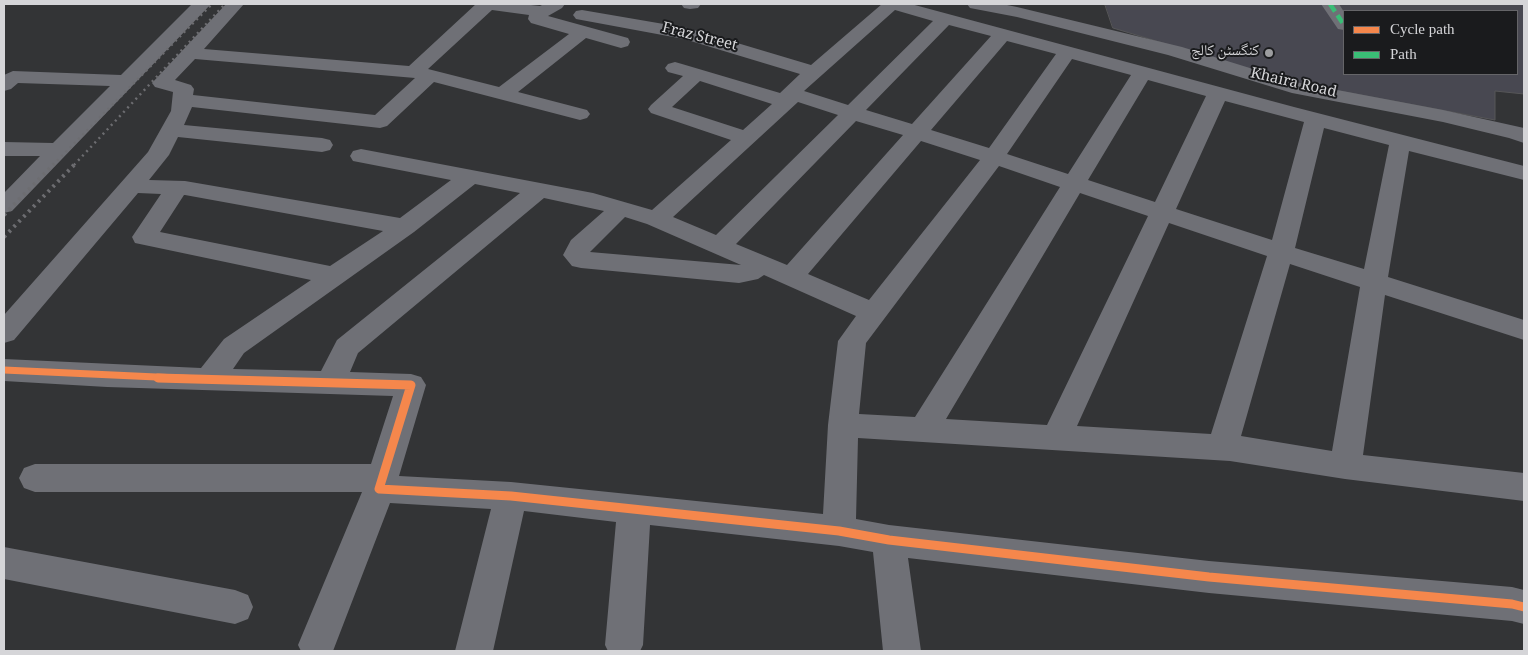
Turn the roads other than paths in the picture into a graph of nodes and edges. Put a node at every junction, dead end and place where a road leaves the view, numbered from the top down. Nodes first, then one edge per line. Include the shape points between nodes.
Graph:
1 (202, 4) edge
2 (235, 4) edge
3 (487, 4) edge
4 (892, 4) edge
5 (976, 4) edge
6 (1330, 4) edge
7 (550, 8) edge
8 (946, 18) junction
9 (582, 24) junction
10 (1343, 24) edge
11 (1003, 34) junction
12 (621, 42) dead end
13 (1068, 51) junction
14 (190, 53) junction
15 (675, 68) dead end
16 (1143, 71) junction
17 (814, 72) junction
18 (422, 74) junction
19 (697, 74) junction
20 (7, 80) edge
21 (126, 81) junction
22 (1218, 93) junction
23 (503, 94) junction
24 (790, 98) junction
25 (183, 100) junction
26 (851, 112) junction
27 (580, 114) dead end
28 (1315, 120) junction
29 (171, 130) junction
30 (916, 132) junction
31 (1524, 137) edge
32 (746, 138) junction
33 (1400, 142) junction
34 (322, 145) dead end
35 (4, 149) edge
36 (58, 150) junction
37 (361, 156) dead end
38 (994, 157) junction
39 (1524, 173) edge
40 (470, 177) junction
41 (1075, 183) junction
42 (132, 186) junction
43 (177, 188) junction
44 (538, 190) junction
45 (4, 206) edge
46 (620, 209) junction
47 (1161, 213) junction
48 (656, 219) junction
49 (405, 227) junction
50 (720, 246) junction
51 (1281, 252) junction
52 (762, 264) junction
53 (334, 276) junction
54 (791, 276) junction
55 (1374, 282) junction
56 (874, 312) junction
57 (1524, 330) edge
58 (4, 333) edge
59 (4, 370) edge
60 (209, 379) junction
61 (330, 383) junction
62 (843, 424) junction
63 (924, 431) junction
64 (1056, 439) junction
65 (1230, 448) junction
66 (1345, 466) junction
67 (35, 478) dead end
68 (381, 483) junction
69 (1524, 487) edge
70 (511, 496) junction
71 (634, 510) junction
72 (839, 531) junction
73 (889, 540) junction
74 (4, 563) edge
75 (235, 607) dead end
76 (1524, 607) edge
77 (317, 645) dead end
78 (624, 645) dead end
79 (474, 651) edge
80 (902, 651) edge

1 - 21 street
2 - 14 street
3 - 7 street
3 - 18 street
4 - 8 street
4 - 17 street
5 - 31 street, Khaira Road via 1175,51 1292,86 1443,116
6 - 10 street
7 - 9 street via 537,19
8 - 11 street
8 - 26 street
9 - 12 street
9 - 17 street, Fraz Street via 687,34
9 - 23 street
11 - 13 street
11 - 30 street
13 - 16 street
13 - 38 street
14 - 18 street
14 - 25 street via 162,84 184,88
15 - 19 street
16 - 22 street
16 - 41 street
17 - 24 street via 790,94
18 - 23 street
18 - 25 street via 380,122
19 - 24 street
19 - 32 street via 658,108
20 - 21 street
21 - 36 street
22 - 28 street
22 - 47 street
23 - 27 street
24 - 26 street
24 - 32 street
25 - 29 street via 181,112
26 - 30 street
26 - 50 street
28 - 33 street
28 - 51 street
29 - 34 street
29 - 42 street via 158,155
30 - 38 street
30 - 54 street
32 - 48 street
33 - 39 street
33 - 55 street
35 - 36 street
36 - 45 street
37 - 40 street
38 - 41 street
38 - 56 street
40 - 44 street
40 - 49 street
41 - 47 street
41 - 63 street
42 - 43 street
42 - 58 street
43 - 49 street
43 - 53 street via 144,237
44 - 46 street via 593,200
44 - 61 street via 347,347
46 - 48 street
46 - 52 street via 580,246 576,255 581,260 738,274 749,273
47 - 51 street
47 - 64 street
48 - 50 street
49 - 53 street
50 - 52 street
51 - 55 street
51 - 65 street via 1226,436
52 - 54 street
53 - 60 street via 234,346
54 - 56 street
55 - 57 street
55 - 66 street
56 - 62 street via 852,341
59 - 60 street
60 - 61 street
61 - 68 street via 411,385
62 - 63 street
62 - 72 street
63 - 64 street
64 - 65 street
65 - 66 street
66 - 69 street
67 - 68 street
68 - 70 street
68 - 77 street
70 - 71 street
70 - 79 street
71 - 72 street
71 - 78 street
72 - 73 street
73 - 76 street via 1209,577
73 - 80 street
74 - 75 street

